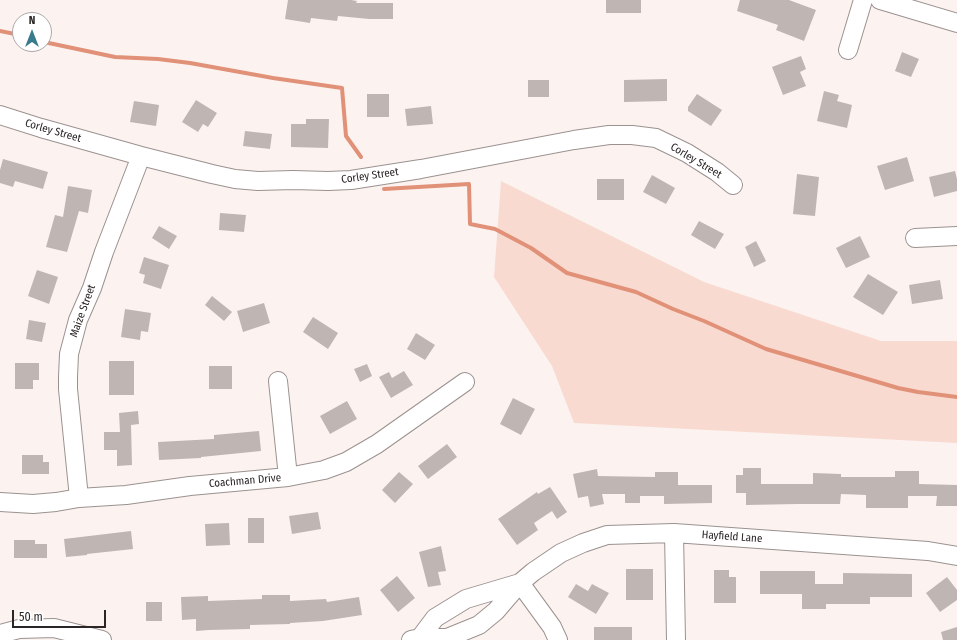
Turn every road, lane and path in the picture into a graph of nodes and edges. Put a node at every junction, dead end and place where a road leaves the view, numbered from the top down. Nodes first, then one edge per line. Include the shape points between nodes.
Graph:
1 (863, 0) edge
2 (880, 0) edge
3 (957, 23) edge
4 (848, 50) dead end
5 (0, 115) edge
6 (141, 156) junction
7 (733, 185) dead end
8 (957, 236) edge
9 (915, 238) dead end
10 (278, 381) dead end
11 (465, 382) dead end
12 (288, 477) junction
13 (79, 498) junction
14 (0, 502) edge
15 (674, 533) junction
16 (957, 556) edge
17 (520, 583) junction
18 (0, 634) edge
19 (416, 639) edge
20 (102, 640) edge
21 (558, 640) edge
22 (676, 640) edge

1 - 4 street
2 - 3 street
5 - 6 street, Corley Street
6 - 7 street, Corley Street via 235,179 328,182 421,169 574,140 632,135 656,138 688,153
6 - 13 street, Maize Street via 78,320 69,354 68,389
8 - 9 street
10 - 12 street
11 - 12 street, Coachman Drive via 377,444 346,462 324,470
12 - 13 street, Coachman Drive
13 - 14 street, Coachman Drive via 33,504
15 - 16 street, Hayfield Lane via 928,551
15 - 17 street, Hayfield Lane via 607,535 561,553
15 - 22 street
17 - 19 street, Hayfield Lane via 466,599 435,618
17 - 19 street, Hayfield Lane via 496,611 479,625 447,638
17 - 21 street via 552,627
18 - 20 street via 19,629 54,628

